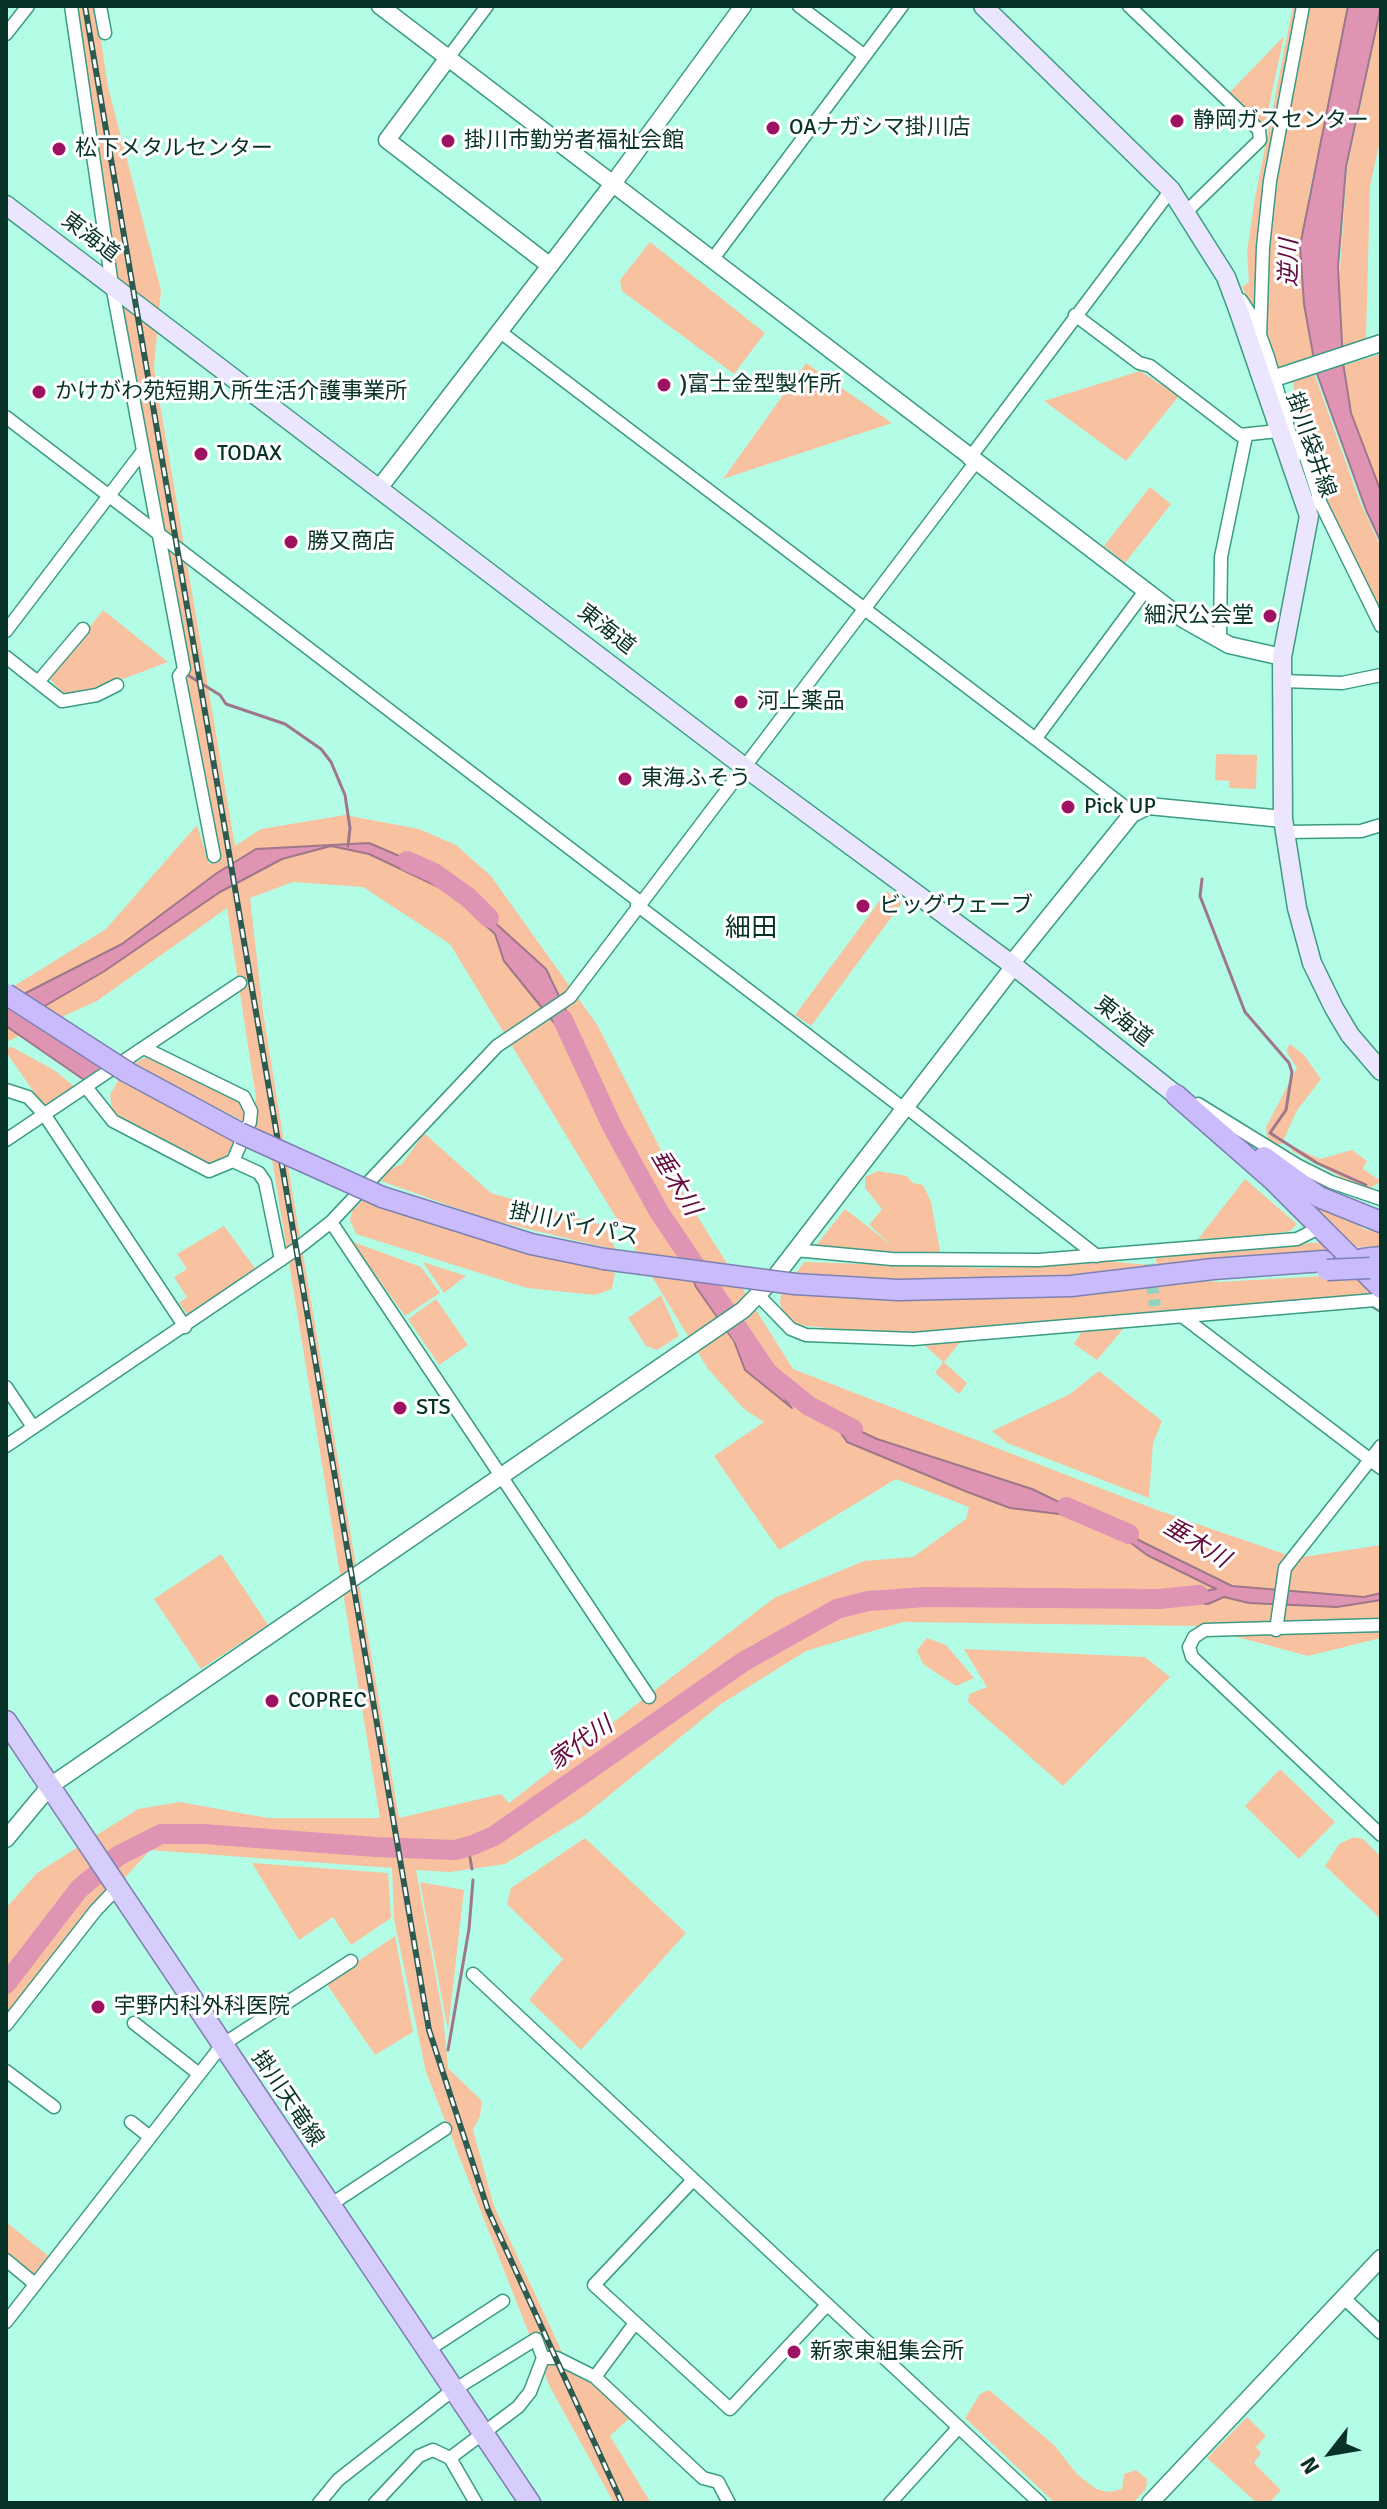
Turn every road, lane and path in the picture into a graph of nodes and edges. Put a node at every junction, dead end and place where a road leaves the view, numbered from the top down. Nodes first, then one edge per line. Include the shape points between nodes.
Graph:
1 (28, 6) edge
2 (71, 6) edge
3 (100, 6) edge
4 (380, 6) edge
5 (487, 6) edge
6 (743, 6) edge
7 (799, 6) edge
8 (902, 6) edge
9 (983, 6) edge
10 (1129, 6) edge
11 (1303, 6) edge
12 (105, 33) dead end
13 (6, 34) edge
14 (865, 56) junction
15 (448, 58) junction
16 (612, 185) junction
17 (1171, 190) junction
18 (6, 205) edge
19 (1187, 211) junction
20 (712, 260) junction
21 (549, 265) junction
22 (1226, 277) junction
23 (112, 285) junction
24 (1075, 315) junction
25 (499, 331) junction
26 (1260, 337) junction
27 (1381, 343) edge
28 (1279, 376) junction
29 (6, 417) edge
30 (1284, 429) junction
31 (1246, 436) junction
32 (143, 451) junction
33 (972, 461) junction
34 (380, 487) junction
35 (110, 494) junction
36 (1310, 499) junction
37 (158, 530) junction
38 (1145, 591) junction
39 (865, 607) junction
40 (1381, 626) edge
41 (83, 629) dead end
42 (6, 631) edge
43 (1220, 640) junction
44 (6, 657) edge
45 (1282, 657) junction
46 (1381, 675) edge
47 (1282, 681) junction
48 (38, 682) junction
49 (117, 685) dead end
50 (1036, 738) junction
51 (743, 766) junction
52 (1133, 813) junction
53 (1284, 825) junction
54 (1381, 825) edge
55 (214, 856) dead end
56 (638, 904) junction
57 (1012, 965) junction
58 (240, 983) dead end
59 (6, 994) edge
60 (144, 1048) junction
61 (1381, 1071) edge
62 (1151, 1075) junction
63 (86, 1087) junction
64 (6, 1090) edge
65 (1176, 1095) junction
66 (905, 1108) junction
67 (44, 1114) junction
68 (6, 1140) edge
69 (233, 1161) junction
70 (1381, 1199) edge
71 (331, 1222) junction
72 (1381, 1222) edge
73 (1319, 1228) junction
74 (795, 1250) junction
75 (1097, 1256) junction
76 (281, 1260) junction
77 (1374, 1263) edge
78 (1381, 1288) edge
79 (759, 1296) junction
80 (1381, 1304) edge
81 (1182, 1316) junction
82 (185, 1327) junction
83 (6, 1387) edge
84 (33, 1427) junction
85 (6, 1446) edge
86 (1381, 1446) edge
87 (1376, 1464) edge
88 (501, 1476) junction
89 (1381, 1625) edge
90 (1276, 1630) junction
91 (649, 1697) dead end
92 (6, 1721) edge
93 (50, 1786) junction
94 (1381, 1835) edge
95 (6, 1839) edge
96 (118, 1887) junction
97 (351, 1961) dead end
98 (473, 1974) dead end
99 (134, 2023) dead end
100 (6, 2025) edge
101 (222, 2045) junction
102 (6, 2071) edge
103 (199, 2074) junction
104 (54, 2107) dead end
105 (131, 2122) dead end
106 (445, 2129) dead end
107 (150, 2137) junction
108 (693, 2180) junction
109 (330, 2205) junction
110 (1381, 2258) edge
111 (6, 2260) edge
112 (35, 2284) junction
113 (1344, 2298) junction
114 (503, 2301) dead end
115 (827, 2305) junction
116 (6, 2322) edge
117 (635, 2323) junction
118 (1381, 2333) edge
119 (428, 2350) junction
120 (543, 2358) junction
121 (595, 2377) junction
122 (455, 2390) junction
123 (959, 2427) junction
124 (485, 2435) junction
125 (450, 2458) junction
126 (319, 2503) edge
127 (375, 2503) edge
128 (476, 2503) edge
129 (530, 2503) edge
130 (729, 2503) edge
131 (890, 2503) edge
132 (1040, 2503) edge
133 (1150, 2503) edge

1 - 13 street
2 - 23 street
3 - 12 street
4 - 15 street
5 - 15 street
6 - 16 street
7 - 14 street
8 - 14 street
9 - 17 main road, 掛川袋井線
10 - 19 street via 1259,130 1260,140
11 - 26 street via 1270,181
14 - 20 street
15 - 16 street
15 - 21 street via 387,140
16 - 20 street
16 - 21 street
17 - 19 main road, 掛川袋井線
17 - 24 street
18 - 23 main road, 東海道
19 - 22 main road, 掛川袋井線
20 - 33 street
21 - 25 street
22 - 26 street
22 - 30 main road, 掛川袋井線
23 - 32 street
23 - 34 main road, 東海道
24 - 31 street
24 - 33 street
25 - 34 street
25 - 39 street
26 - 28 street
27 - 28 street
28 - 30 street
29 - 35 street
30 - 31 street
30 - 36 main road, 掛川袋井線
31 - 43 street via 1221,557
32 - 35 street
32 - 37 street
33 - 38 street
33 - 39 street
34 - 51 main road, 東海道
35 - 37 street
35 - 42 street
36 - 40 street
36 - 45 main road, 掛川袋井線
37 - 55 street via 184,669 179,676
37 - 56 street
38 - 43 street
38 - 50 street
39 - 50 street
39 - 51 street
41 - 48 street
43 - 45 street
44 - 48 street
45 - 47 main road, 掛川袋井線
46 - 47 street via 1342,683
47 - 53 main road, 掛川袋井線
48 - 49 street via 62,701 97,695
50 - 52 street
51 - 56 street
51 - 57 main road, 東海道
52 - 53 street via 1148,806
52 - 57 street
53 - 54 street via 1361,831
53 - 61 main road, 掛川袋井線 via 1312,963 1350,1035
56 - 66 street
56 - 71 street via 570,997 478,1066
57 - 62 main road, 東海道
57 - 66 street
58 - 60 street
59 - 77 highway, 掛川バイパス, bridge via 127,1072 240,1133 382,1197 531,1244 604,1259 795,1284 898,1290 1071,1286 1213,1269
60 - 63 street
60 - 69 street via 244,1097 250,1122
62 - 65 main road, 東海道
62 - 70 street via 1297,1165
63 - 67 street
63 - 69 street via 113,1121 209,1171
64 - 67 street via 28,1097
65 - 72 highway via 1319,1197
65 - 73 highway
66 - 74 street
66 - 75 street
67 - 68 street
67 - 82 street
69 - 76 street via 259,1173 265,1182
71 - 76 street
71 - 88 street
73 - 75 street via 1297,1239 1148,1258
73 - 78 highway
74 - 75 street via 980,1262
74 - 79 street
76 - 82 street
79 - 81 street via 791,1329 823,1337 913,1339 1156,1312
79 - 88 street
80 - 81 street via 1375,1300
81 - 87 street
82 - 84 street
83 - 84 street
84 - 85 street
86 - 87 street
87 - 90 street via 1285,1568
88 - 91 street
88 - 93 street
89 - 90 street
90 - 94 street via 1205,1630 1189,1647 1192,1657
92 - 93 main road, 掛川天竜線
93 - 95 street
93 - 96 main road, 掛川天竜線
96 - 100 street
96 - 101 main road, 掛川天竜線
97 - 101 street
98 - 108 street
99 - 103 street
101 - 103 street
101 - 109 main road, 掛川天竜線
102 - 104 street
103 - 107 street
105 - 107 street
106 - 109 street
107 - 112 street
108 - 115 street
108 - 117 street via 594,2285
109 - 119 main road, 掛川天竜線
110 - 113 street
111 - 112 street
112 - 116 street
113 - 118 street
113 - 133 street
114 - 119 street
115 - 117 street via 730,2409
115 - 123 street
117 - 121 street
119 - 122 main road, 掛川天竜線
120 - 121 street via 557,2358
120 - 122 street via 536,2339
120 - 124 street via 530,2392
121 - 130 street via 703,2478 718,2482
122 - 124 main road, 掛川天竜線
122 - 126 street via 338,2480
123 - 131 street
123 - 132 street
124 - 125 street
124 - 129 main road, 掛川天竜線
125 - 127 street via 433,2450 419,2456
125 - 128 street

